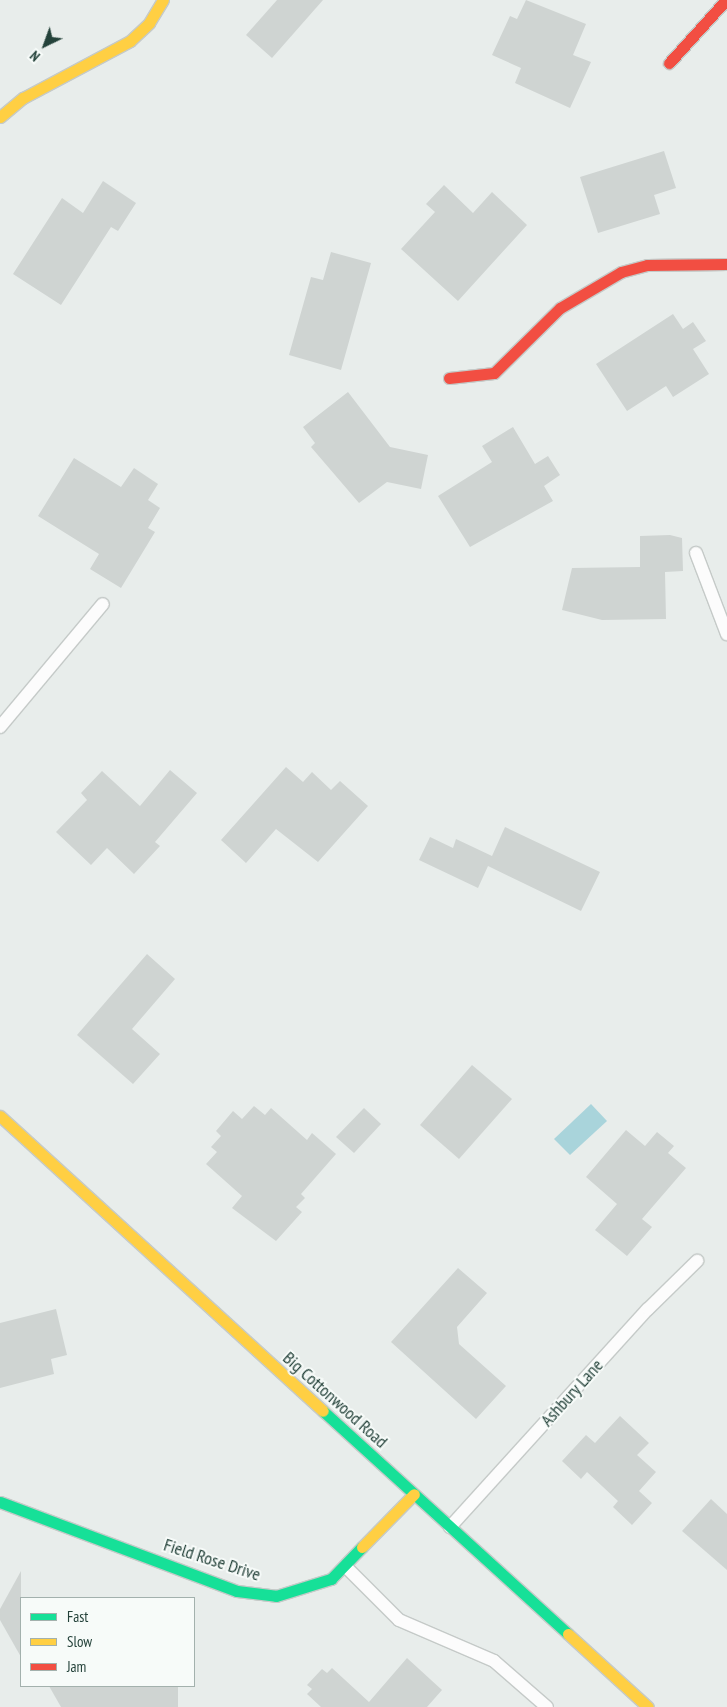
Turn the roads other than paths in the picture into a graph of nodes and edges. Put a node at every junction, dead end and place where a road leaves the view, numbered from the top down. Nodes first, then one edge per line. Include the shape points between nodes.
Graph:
1 (163, 0) edge
2 (726, 0) edge
3 (669, 63) dead end
4 (0, 117) edge
5 (727, 264) edge
6 (449, 378) dead end
7 (696, 552) dead end
8 (103, 604) dead end
9 (727, 634) edge
10 (0, 727) edge
11 (0, 1116) edge
12 (697, 1261) dead end
13 (414, 1494) junction
14 (0, 1502) edge
15 (450, 1527) junction
16 (346, 1567) junction
17 (547, 1707) edge
18 (648, 1707) edge

1 - 4 street via 149,23 130,41 23,98
2 - 3 street
5 - 6 street via 647,265 621,272 560,308 494,373
7 - 9 lane
8 - 10 lane
11 - 13 street, Big Cottonwood Road
12 - 15 lane, Ashbury Lane via 648,1309
13 - 15 street, Big Cottonwood Road
13 - 16 street, Field Rose Drive
14 - 16 street, Field Rose Drive via 256,1595 276,1596 314,1588
15 - 18 street, Big Cottonwood Road
16 - 17 lane via 399,1620 494,1661

